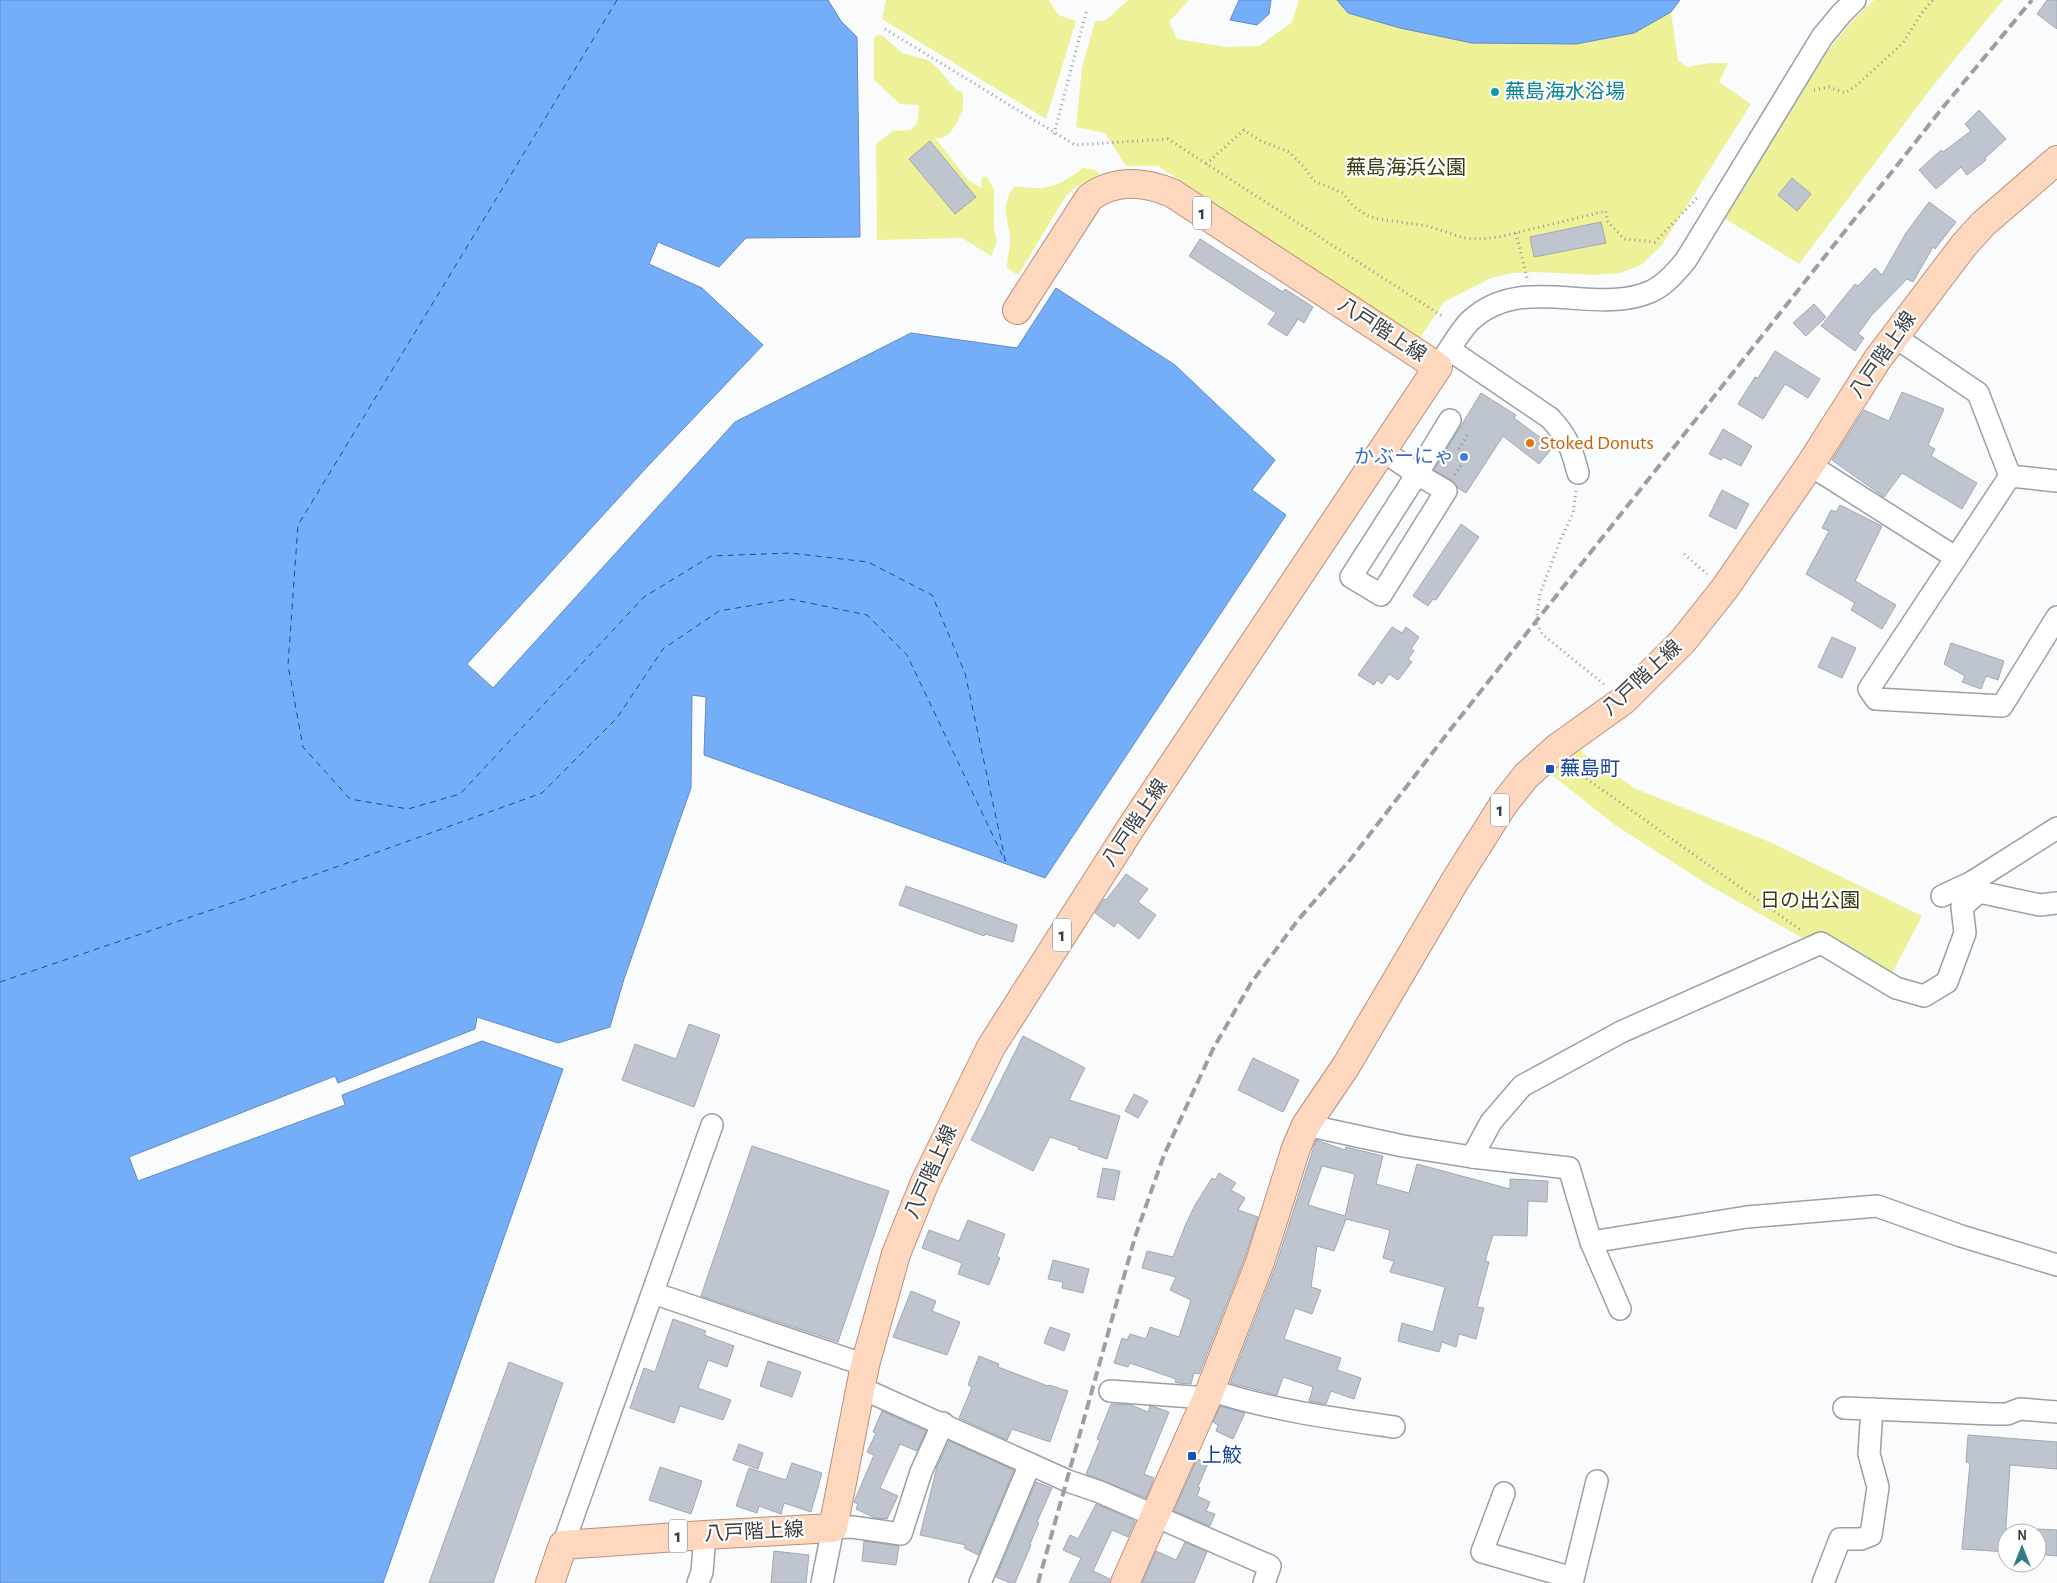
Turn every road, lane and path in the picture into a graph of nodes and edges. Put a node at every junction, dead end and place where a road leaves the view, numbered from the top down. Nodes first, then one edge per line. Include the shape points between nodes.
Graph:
1 (1855, 0) edge
2 (1933, 0) edge
3 (1087, 9) dead end
4 (885, 29) dead end
5 (1808, 95) dead end
6 (1054, 134) junction
7 (2057, 160) edge
8 (1206, 164) junction
9 (1708, 200) dead end
10 (1516, 233) junction
11 (1527, 281) dead end
12 (1017, 310) dead end
13 (1442, 316) dead end
14 (1894, 337) junction
15 (1444, 358) junction
16 (1445, 429) joint
17 (1470, 432) dead end
18 (1459, 449) junction
19 (1383, 451) junction
20 (1810, 465) junction
21 (1578, 473) joint
22 (1417, 474) junction
23 (2010, 476) junction
24 (2057, 481) edge
25 (1446, 491) junction
26 (1684, 554) dead end
27 (1955, 557) junction
28 (1725, 588) junction
29 (2057, 617) edge
30 (1624, 700) junction
31 (1551, 753) junction
32 (2057, 828) edge
33 (1975, 887) junction
34 (1942, 896) dead end
35 (2057, 903) edge
36 (1821, 944) junction
37 (712, 1125) dead end
38 (1306, 1125) junction
39 (1472, 1157) junction
40 (1591, 1242) junction
41 (2057, 1265) edge
42 (653, 1293) junction
43 (1620, 1309) dead end
44 (863, 1376) junction
45 (1110, 1391) dead end
46 (1208, 1394) junction
47 (1844, 1408) dead end
48 (1872, 1409) junction
49 (2057, 1412) edge
50 (943, 1424) junction
51 (1394, 1427) dead end
52 (1030, 1464) junction
53 (1597, 1482) dead end
54 (1504, 1493) dead end
55 (1154, 1516) junction
56 (833, 1528) junction
57 (705, 1534) junction
58 (563, 1545) junction
59 (1573, 1580) edge
60 (550, 1583) edge
61 (698, 1583) edge
62 (822, 1583) edge
63 (980, 1583) edge
64 (1125, 1583) edge
65 (1264, 1583) edge
66 (1824, 1583) edge

1 - 15 street via 1822,38 1686,260 1668,280 1653,291 1614,300 1549,296 1520,297 1499,303 1470,320
2 - 5 path via 1903,43 1858,85 1845,93 1820,87
3 - 6 path
4 - 6 path
6 - 8 path via 1075,145 1168,139
7 - 14 main road, 八戸階上線 / 1 via 1982,224
8 - 10 path via 1244,130 1289,152 1314,181 1343,193 1366,215 1428,226 1464,238
8 - 13 path
9 - 10 path via 1698,198 1655,242 1624,239 1607,221 1606,211
10 - 11 path
12 - 15 main road, 八戸階上線 / 1 via 1090,197 1112,185 1141,183 1172,193
14 - 20 main road, 八戸階上線 / 1
14 - 23 street via 1978,394
15 - 19 main road, 八戸階上線 / 1
15 - 21 street via 1550,418 1564,433
16 - 18 path
16 - 22 street
17 - 18 path
18 - 25 path via 1468,454
19 - 22 street
19 - 44 main road, 八戸階上線 / 1 via 1130,829 991,1047 925,1182 896,1254
20 - 27 street
20 - 28 main road, 八戸階上線 / 1
21 - 30 path via 1573,513 1540,594 1536,622 1542,634
22 - 25 street
22 - 25 street via 1351,577 1381,595
23 - 24 street
23 - 27 street
26 - 28 path
27 - 29 street via 1869,688 1876,699 2002,706
28 - 30 main road, 八戸階上線 / 1 via 1682,641
30 - 31 main road, 八戸階上線 / 1
31 - 36 path
31 - 38 main road, 八戸階上線 / 1 via 1526,776 1503,806 1346,1066
32 - 33 street
33 - 34 street
33 - 35 street via 2040,905
33 - 36 street via 1962,907 1966,933 1947,982 1924,996 1896,988
36 - 39 street via 1621,1032 1522,1086 1490,1122
37 - 42 street
38 - 39 street
38 - 46 main road, 八戸階上線 / 1 via 1260,1262
39 - 40 street via 1569,1168
40 - 41 street via 1747,1218 1878,1206 1961,1236
40 - 43 street
42 - 44 street
42 - 58 street
44 - 50 street
44 - 56 main road, 八戸階上線 / 1
45 - 46 street
46 - 51 street via 1299,1413
46 - 55 main road, 八戸階上線 / 1
47 - 48 street
48 - 49 street via 1994,1414 2020,1409
48 - 66 street via 1869,1454 1878,1487 1871,1535 1861,1539 1840,1539
50 - 52 street
50 - 56 street via 921,1472 901,1534 852,1527
52 - 55 street
52 - 63 street
53 - 59 street
54 - 59 street via 1482,1552
55 - 64 main road, 八戸階上線 / 1
55 - 65 street via 1270,1566
56 - 57 main road, 八戸階上線 / 1
56 - 62 street
57 - 58 main road, 八戸階上線 / 1
57 - 61 street
58 - 60 main road

